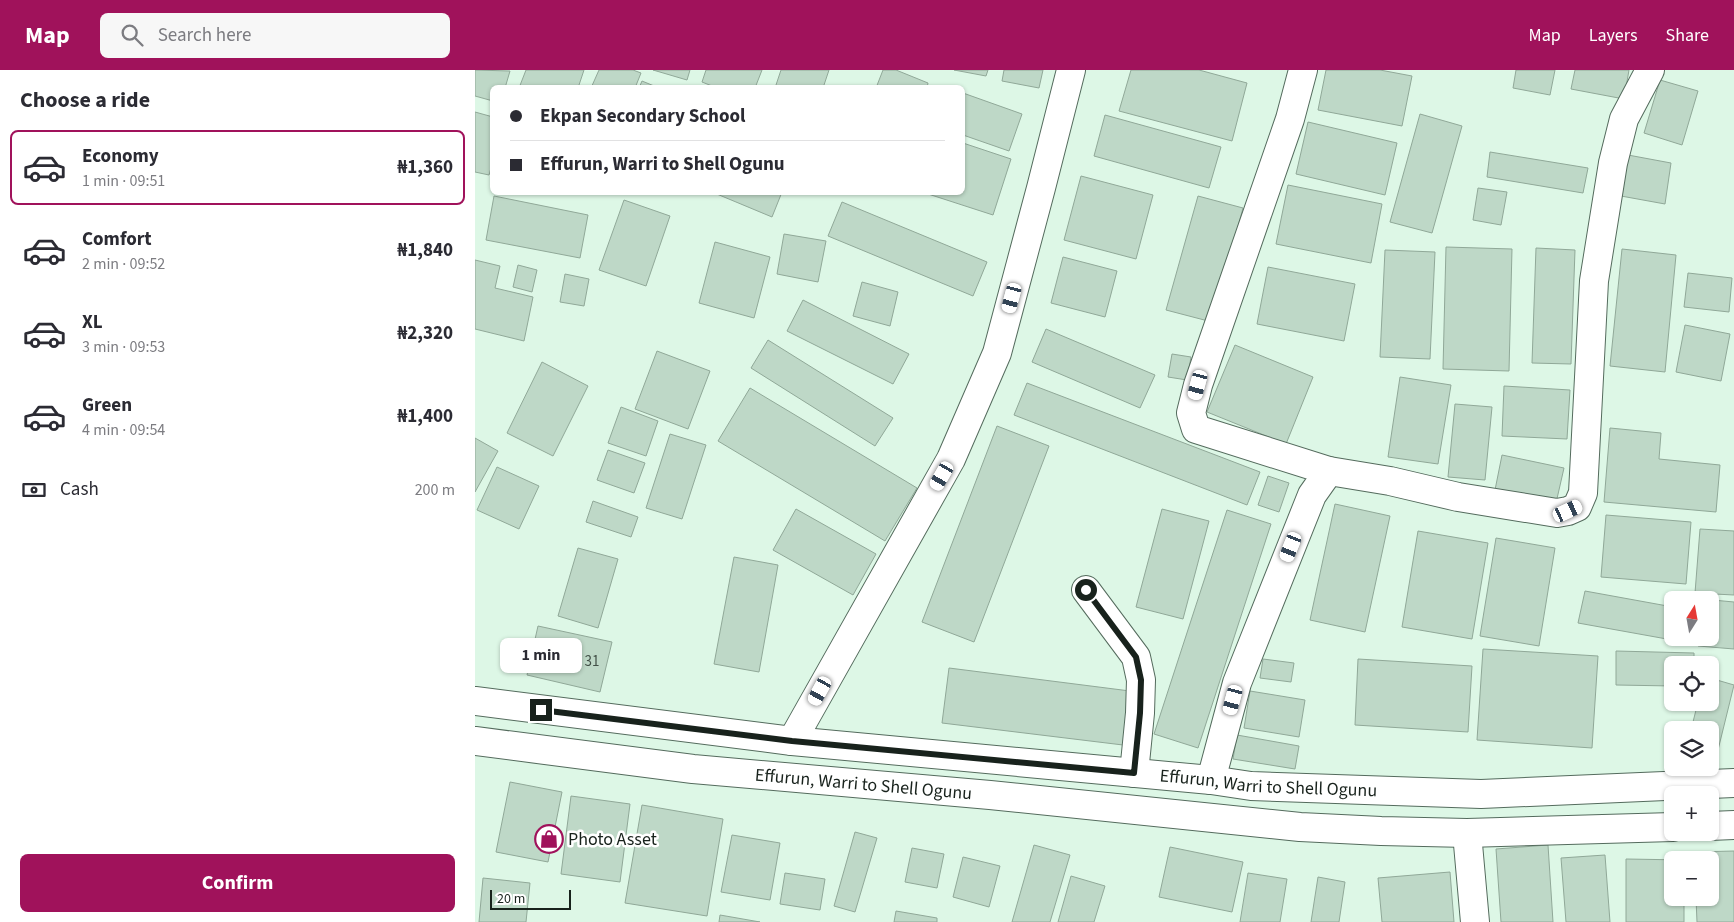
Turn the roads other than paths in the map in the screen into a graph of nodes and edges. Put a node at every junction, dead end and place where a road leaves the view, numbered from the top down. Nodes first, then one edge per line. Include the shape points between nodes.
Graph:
1 (1071, 70) edge
2 (1303, 70) edge
3 (1650, 70) edge
4 (1329, 471) junction
5 (1086, 590) dead end
6 (475, 701) edge
7 (475, 741) edge
8 (792, 741) junction
9 (1134, 773) junction
10 (1211, 780) junction
11 (1734, 783) edge
12 (1734, 825) edge
13 (1719, 826) edge
14 (1664, 827) edge
15 (1467, 833) junction
16 (1475, 922) edge

1 - 8 main road via 997,353 951,459
2 - 4 main road via 1191,413 1196,429
3 - 4 main road via 1624,119 1613,163 1594,281 1583,493 1577,507 1557,513
4 - 10 main road via 1311,495 1237,684
5 - 9 main road via 1136,657 1141,680
6 - 8 main road, Effurun, Warri to Shell Ogunu
7 - 15 main road, Effurun, Warri to Shell Ogunu via 693,769 1300,827
8 - 9 main road, Effurun, Warri to Shell Ogunu
9 - 10 main road, Effurun, Warri to Shell Ogunu
10 - 11 main road, Effurun, Warri to Shell Ogunu via 1251,786 1481,794
12 - 13 main road
14 - 15 main road, Effurun, Warri to Shell Ogunu
15 - 16 main road

